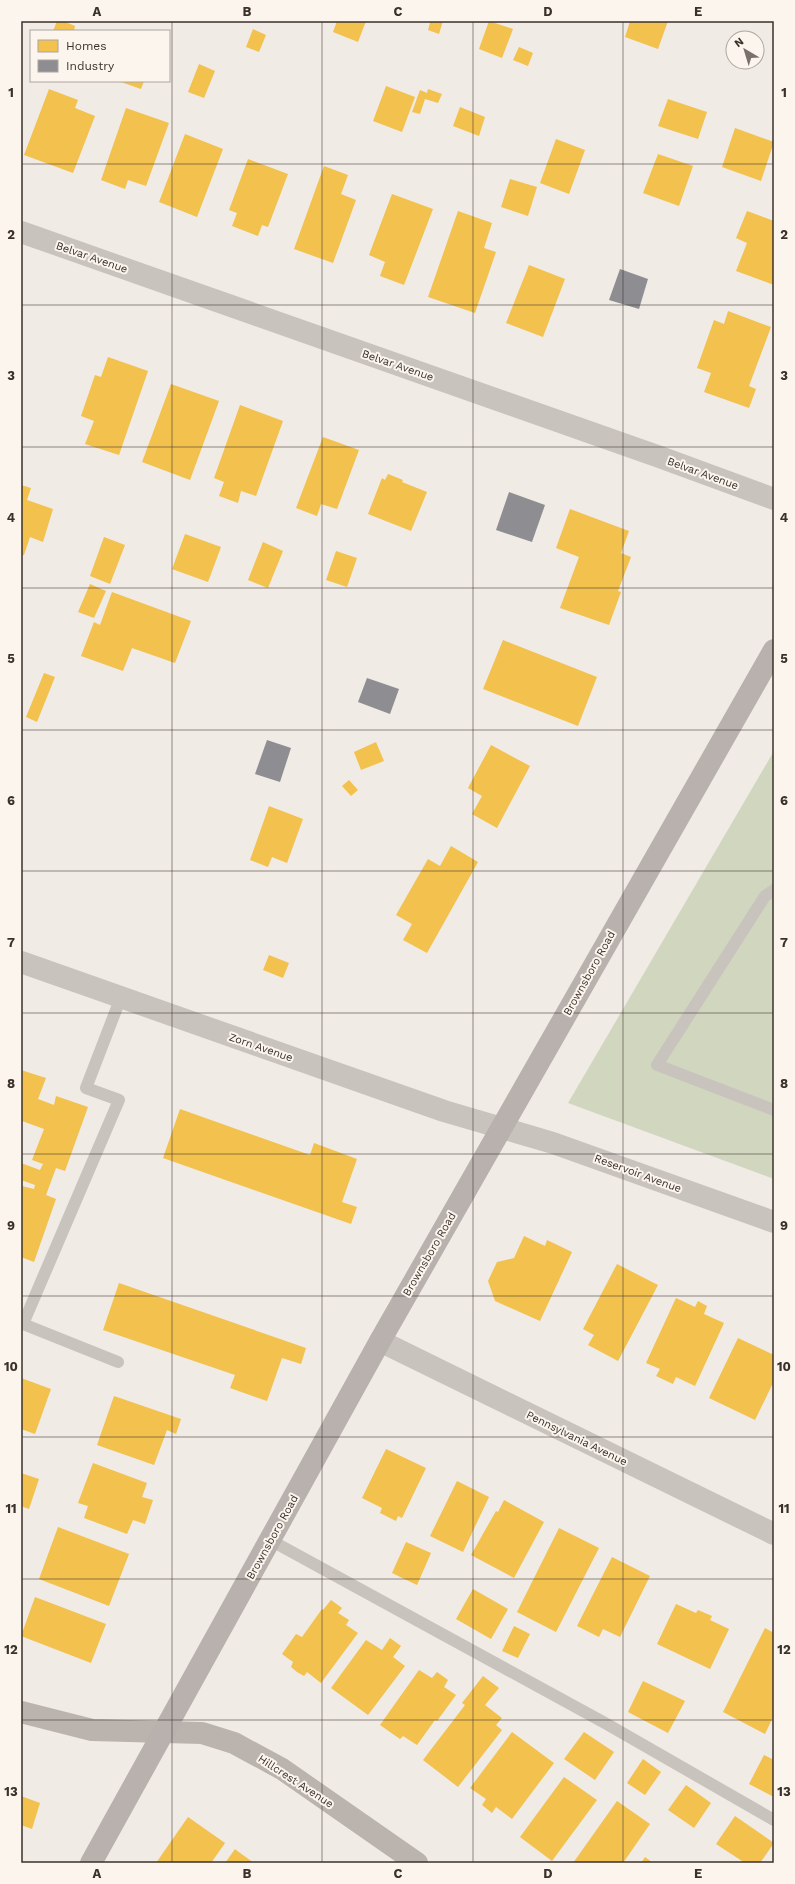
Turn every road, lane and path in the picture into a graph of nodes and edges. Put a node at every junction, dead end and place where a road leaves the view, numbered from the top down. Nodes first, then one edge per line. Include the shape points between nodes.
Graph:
1 (21, 232) edge
2 (774, 499) edge
3 (774, 650) edge
4 (774, 890) edge
5 (21, 962) edge
6 (121, 997) junction
7 (774, 1110) edge
8 (501, 1129) junction
9 (774, 1222) edge
10 (380, 1341) junction
11 (118, 1362) dead end
12 (774, 1534) edge
13 (270, 1540) junction
14 (21, 1712) edge
15 (164, 1732) junction
16 (774, 1820) edge
17 (92, 1863) edge
18 (417, 1863) edge

1 - 2 street, Belvar Avenue
3 - 8 main road, Brownsboro Road
4 - 7 lane via 765,896 657,1065
5 - 6 street, Zorn Avenue
6 - 8 street, Zorn Avenue
6 - 11 lane via 86,1088 119,1100 23,1324
8 - 9 street, Reservoir Avenue via 553,1143
8 - 10 main road, Brownsboro Road
10 - 12 street, Pennsylvania Avenue
10 - 13 main road, Brownsboro Road
13 - 15 main road, Brownsboro Road
13 - 16 lane via 605,1723
14 - 15 main road, Hillcrest Avenue via 92,1730
15 - 17 main road, Brownsboro Road
15 - 18 main road, Hillcrest Avenue via 202,1733 234,1743 282,1769

